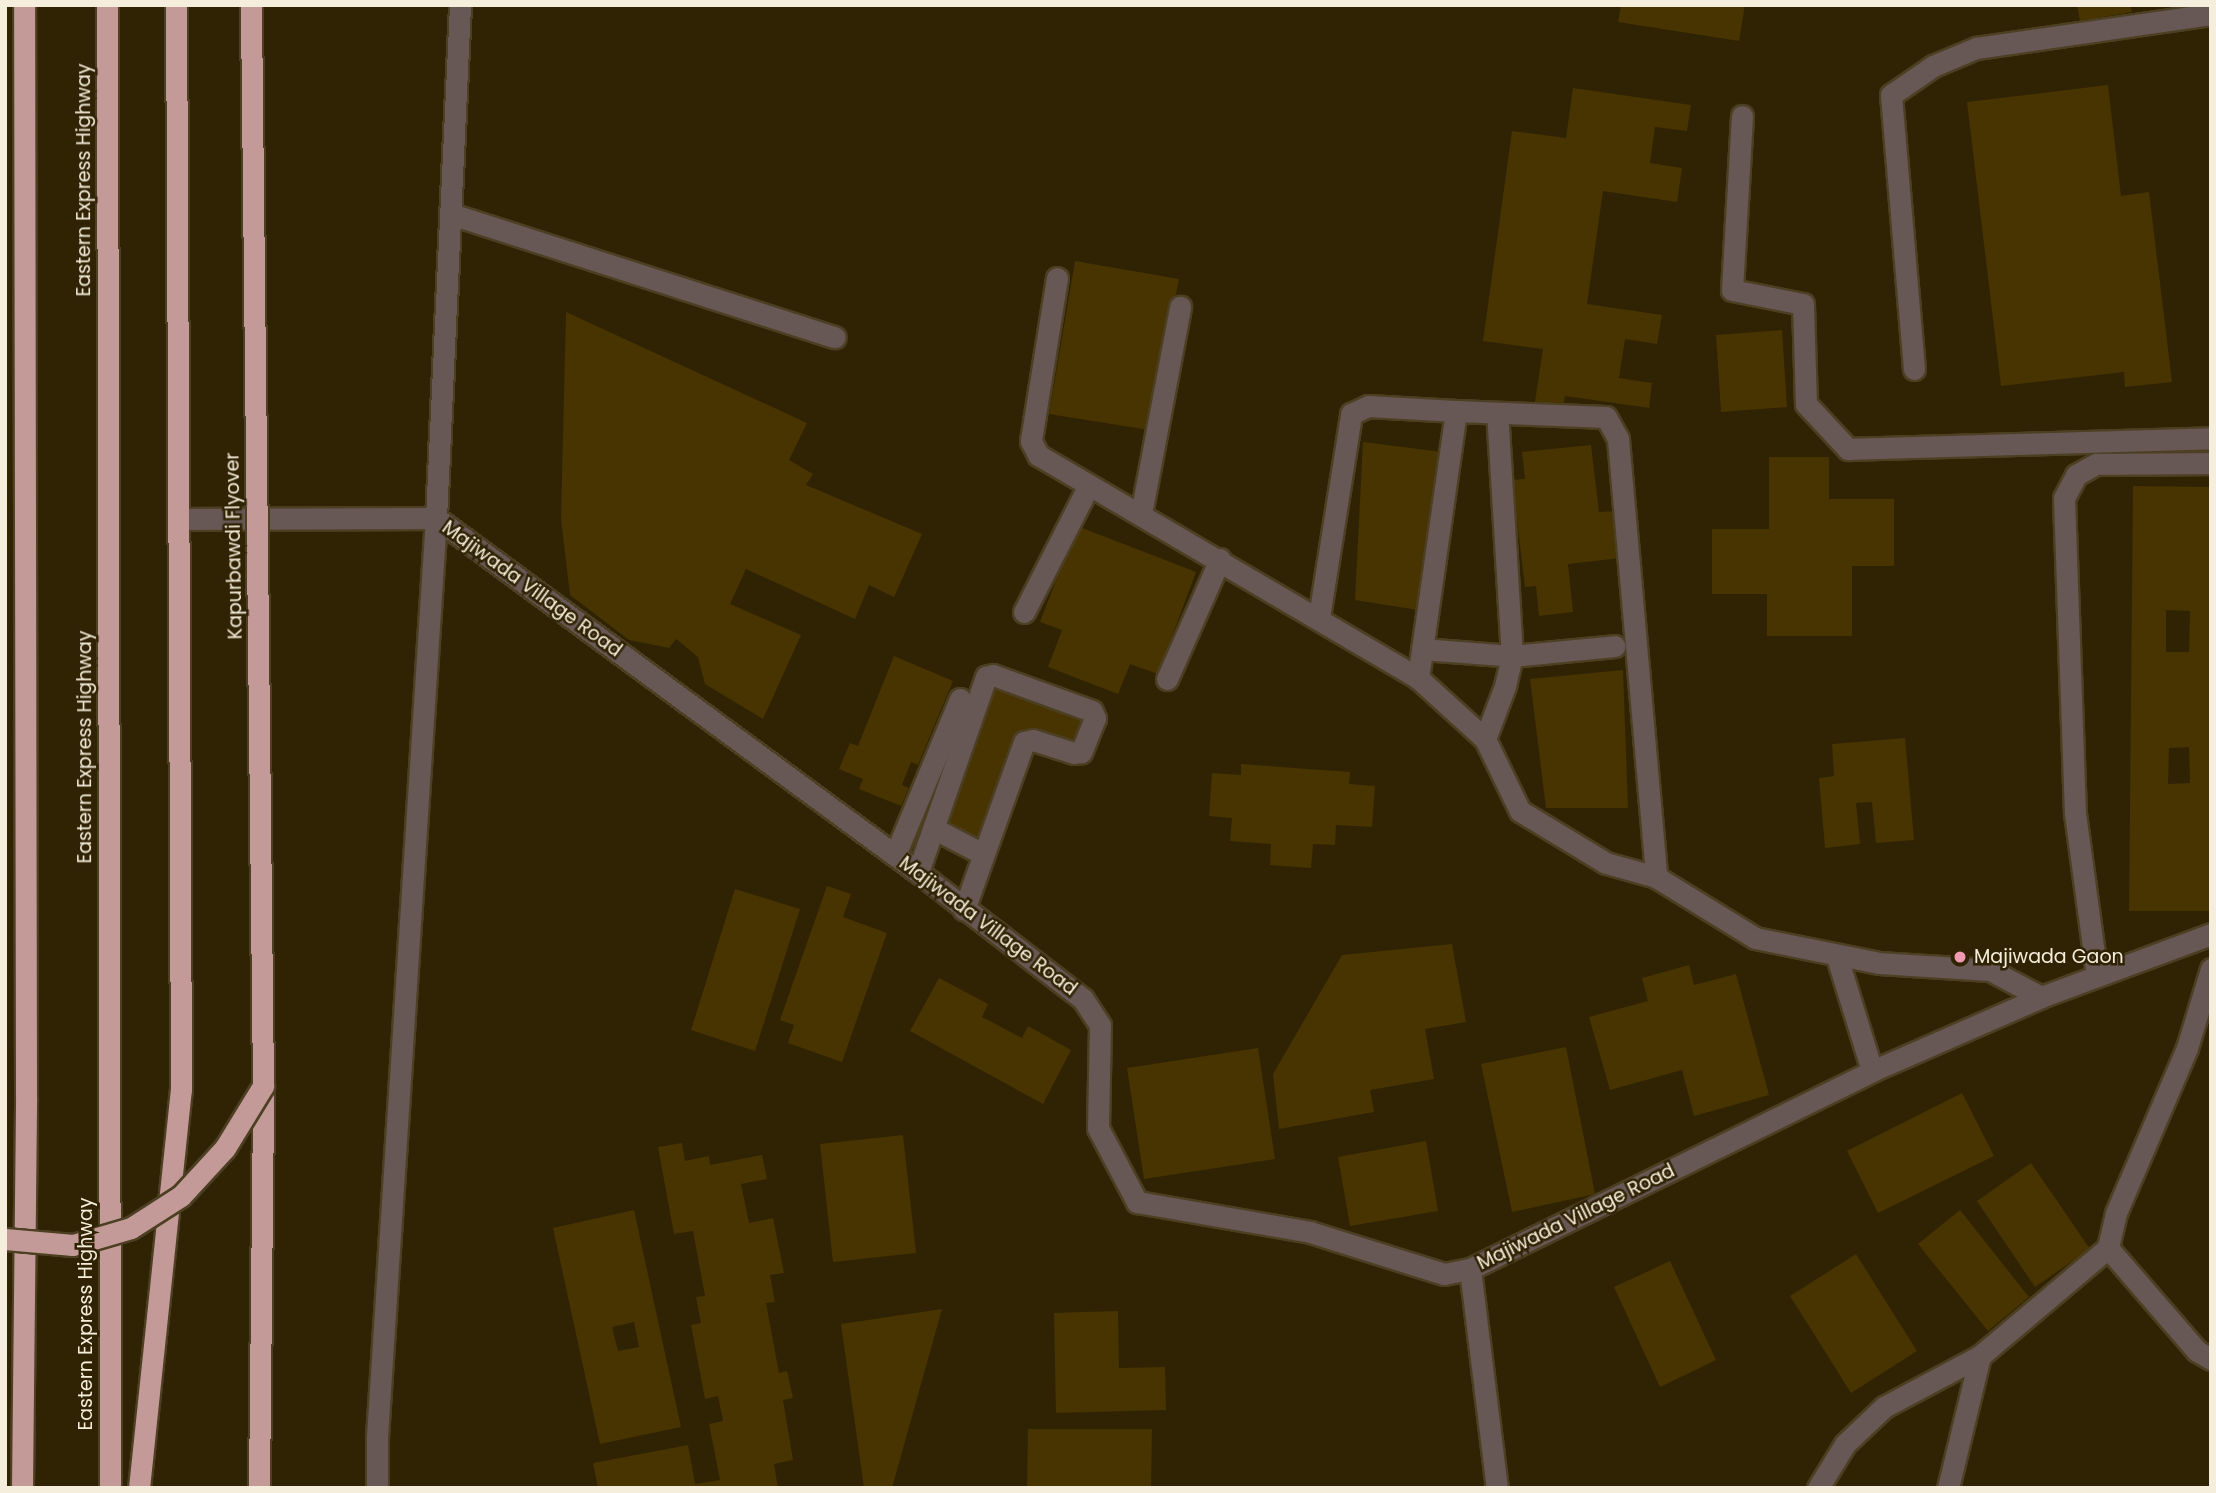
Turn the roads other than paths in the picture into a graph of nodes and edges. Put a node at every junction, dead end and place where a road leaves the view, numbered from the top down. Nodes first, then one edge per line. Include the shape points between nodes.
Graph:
1 (24, 5) edge
2 (107, 5) edge
3 (176, 5) edge
4 (251, 5) edge
5 (460, 5) edge
6 (2211, 14) edge
7 (1742, 116) dead end
8 (451, 214) junction
9 (1057, 278) dead end
10 (1180, 307) dead end
11 (835, 337) dead end
12 (1914, 369) dead end
13 (1456, 411) junction
14 (1497, 413) junction
15 (2211, 438) edge
16 (2211, 463) edge
17 (1088, 487) junction
18 (1141, 514) junction
19 (436, 518) junction
20 (180, 519) junction
21 (1220, 559) junction
22 (1024, 612) dead end
23 (1319, 617) junction
24 (1615, 646) dead end
25 (1422, 649) junction
26 (1512, 656) junction
27 (1418, 678) junction
28 (1167, 679) dead end
29 (960, 699) dead end
30 (1485, 739) junction
31 (933, 828) junction
32 (983, 854) junction
33 (895, 855) junction
34 (918, 872) junction
35 (1656, 877) junction
36 (964, 910) junction
37 (2211, 934) edge
38 (1837, 957) junction
39 (2211, 969) edge
40 (2097, 976) junction
41 (2041, 998) junction
42 (1872, 1072) junction
43 (263, 1086) junction
44 (5, 1239) edge
45 (2108, 1248) junction
46 (1470, 1269) junction
47 (1980, 1356) junction
48 (2211, 1359) edge
49 (23, 1488) edge
50 (110, 1488) edge
51 (139, 1488) edge
52 (259, 1488) edge
53 (377, 1488) edge
54 (1497, 1488) edge
55 (1818, 1488) edge
56 (1948, 1488) edge

1 - 49 highway
2 - 50 highway, Eastern Express Highway
3 - 20 highway
4 - 43 highway, Kapurbawdi Flyover, bridge
5 - 8 street, Majiwada Village Road
6 - 12 street via 1976,48 1933,66 1891,96
7 - 15 street via 1732,290 1803,304 1806,404 1848,449
8 - 11 street
8 - 19 street, Majiwada Village Road
9 - 17 street via 1031,441 1038,455
10 - 18 street
13 - 14 street
13 - 23 street via 1368,406 1351,414
13 - 25 street
14 - 26 street
14 - 35 street via 1606,418 1618,439
16 - 40 street via 2096,464 2076,475 2064,498 2075,814
17 - 18 street
17 - 22 street
18 - 21 street
19 - 20 street
19 - 33 street, Majiwada Village Road
19 - 53 street via 376,1437
20 - 51 highway via 181,1090
21 - 23 street via 1244,578
21 - 28 street
23 - 27 street
24 - 26 street
25 - 26 street
25 - 27 street
26 - 30 street
27 - 30 street
29 - 33 street
30 - 35 street via 1520,811 1606,863
31 - 32 street
31 - 32 street via 986,677 993,675 1092,711 1095,718 1081,752 1033,740 1024,742
31 - 34 street
32 - 36 street
33 - 34 street, Majiwada Village Road
34 - 36 street, Majiwada Village Road
35 - 38 street via 1755,938
36 - 46 street, Majiwada Village Road via 1083,999 1100,1025 1098,1128 1137,1202 1310,1232 1444,1275
37 - 40 street, Majiwada Village Road
38 - 41 street via 1990,971
38 - 42 street
39 - 45 street via 2188,1048 2116,1213
40 - 41 street, Majiwada Village Road
41 - 42 street, Majiwada Village Road
42 - 46 street, Majiwada Village Road
43 - 44 highway, bridge via 225,1148 181,1196 131,1228 73,1245
43 - 52 highway, Kapurbawdi Flyover
45 - 47 street
45 - 48 street via 2197,1351
46 - 54 street
47 - 55 street via 1884,1407 1845,1444
47 - 56 street

